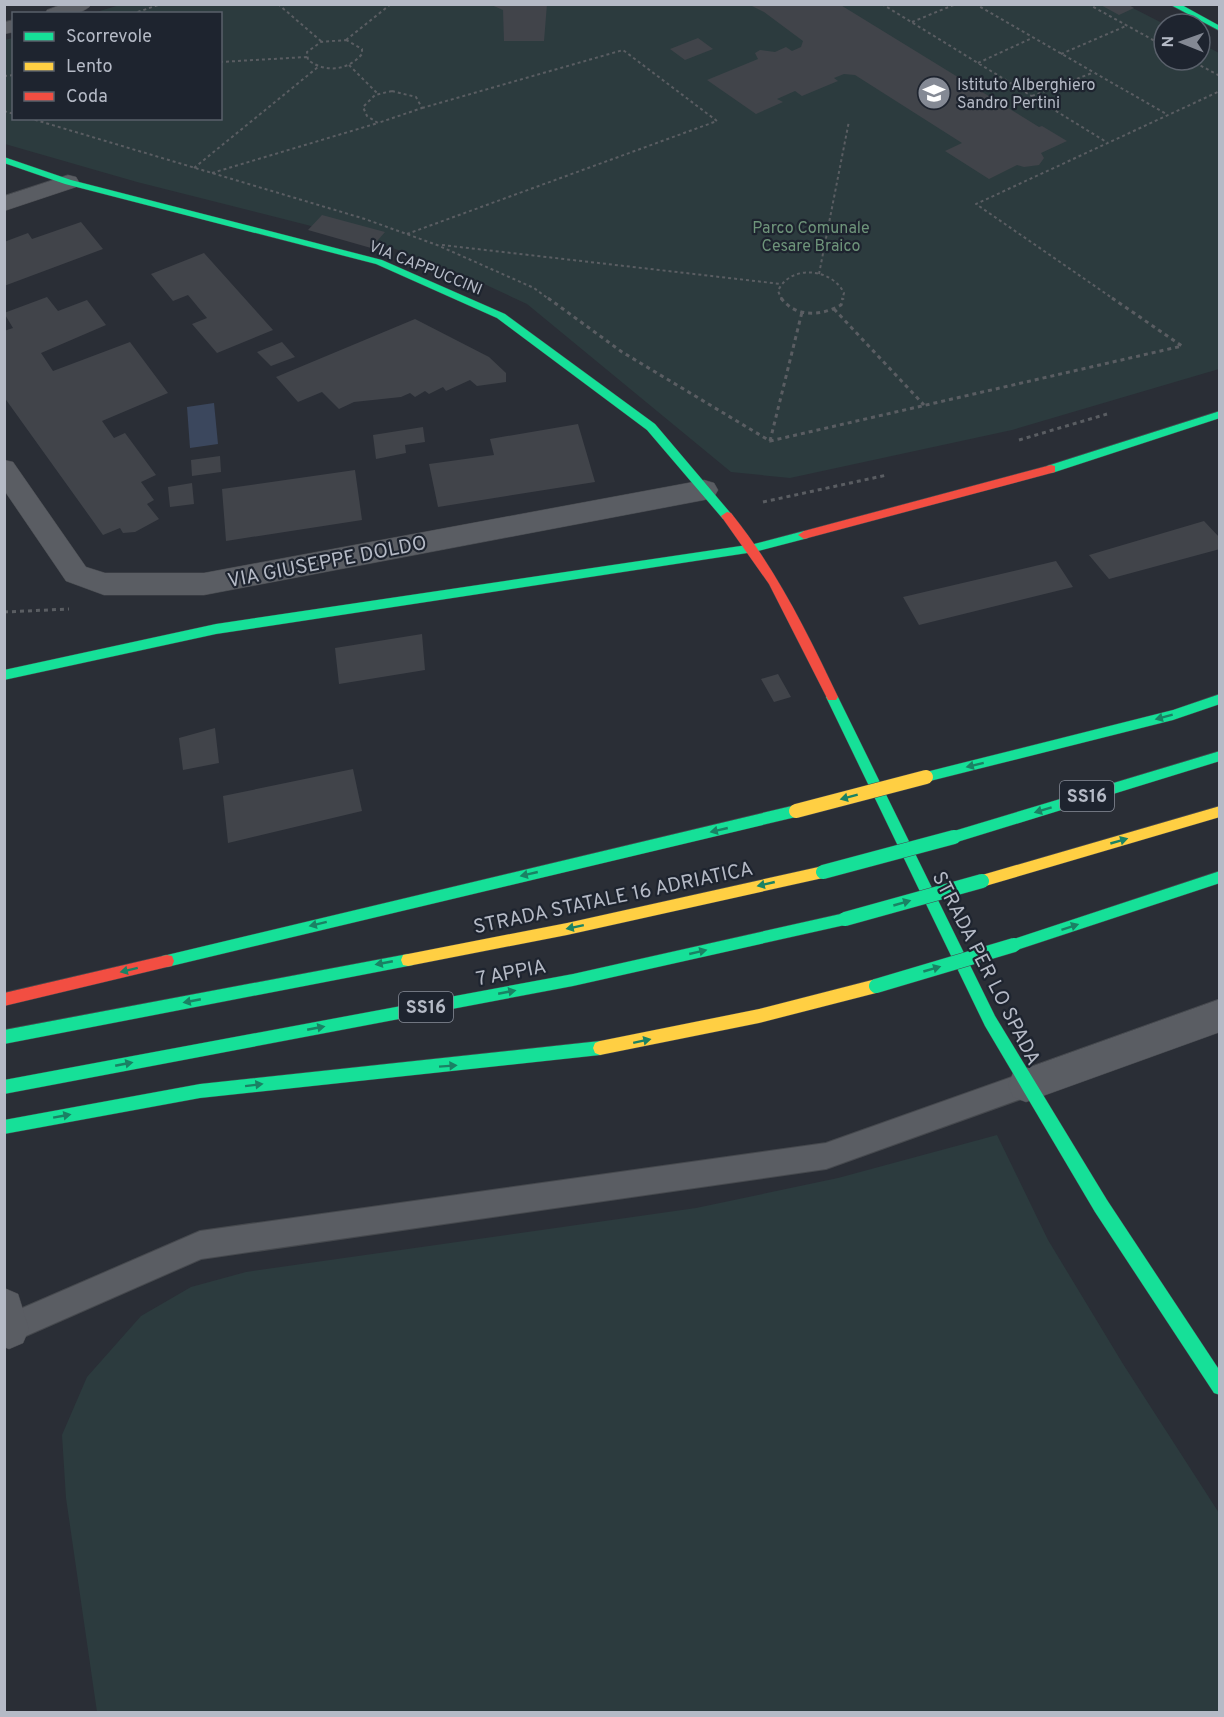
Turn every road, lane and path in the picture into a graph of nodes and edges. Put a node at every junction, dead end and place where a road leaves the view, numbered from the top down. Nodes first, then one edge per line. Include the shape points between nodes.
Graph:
1 (83, 4) edge
2 (161, 4) edge
3 (278, 4) edge
4 (391, 4) edge
5 (882, 4) edge
6 (956, 4) edge
7 (975, 4) edge
8 (1088, 4) edge
9 (1184, 6) edge
10 (60, 12) edge
11 (138, 12) edge
12 (912, 22) junction
13 (1127, 26) junction
14 (1220, 29) edge
15 (1032, 38) junction
16 (346, 40) junction
17 (1152, 40) edge
18 (321, 42) junction
19 (1061, 54) junction
20 (307, 57) junction
21 (222, 62) edge
22 (977, 63) junction
23 (349, 65) junction
24 (318, 67) junction
25 (1093, 72) junction
26 (1220, 91) edge
27 (378, 94) junction
28 (1031, 96) junction
29 (422, 108) junction
30 (1168, 116) junction
31 (36, 120) edge
32 (849, 121) dead end
33 (378, 123) junction
34 (1108, 144) junction
35 (4, 160) edge
36 (194, 168) junction
37 (211, 173) junction
38 (68, 182) junction
39 (4, 204) edge
40 (407, 234) junction
41 (437, 245) junction
42 (819, 274) junction
43 (781, 284) junction
44 (834, 309) junction
45 (802, 312) junction
46 (925, 405) junction
47 (1220, 414) edge
48 (770, 441) junction
49 (4, 469) edge
50 (704, 490) junction
51 (754, 548) junction
52 (4, 675) edge
53 (1220, 699) edge
54 (1220, 756) edge
55 (1220, 811) edge
56 (1220, 877) edge
57 (4, 1000) edge
58 (1220, 1015) edge
59 (4, 1038) edge
60 (1026, 1085) junction
61 (4, 1086) edge
62 (4, 1126) edge
63 (7, 1319) edge
64 (1220, 1387) edge

1 - 10 street
2 - 11 path
3 - 18 path
4 - 16 path
5 - 12 path
6 - 12 path
7 - 15 path
8 - 13 path
9 - 14 main road
12 - 22 path
13 - 17 path
13 - 19 path
15 - 19 path
15 - 22 path
16 - 18 path
16 - 23 path via 358,45 362,54
18 - 20 path via 310,48
19 - 25 path
20 - 21 path
20 - 24 path
22 - 28 path
23 - 24 path
23 - 27 path
24 - 36 path
25 - 28 path
25 - 30 path
26 - 30 path
27 - 29 path via 404,92 416,97
27 - 33 path via 363,107 367,116
28 - 34 path
29 - 33 path
29 - 40 path via 623,50 717,121
30 - 34 path
31 - 36 path
32 - 42 path
33 - 37 path
34 - 46 path via 976,204 1182,346
35 - 38 main road, VIA CAPPUCCINI
36 - 37 path
37 - 40 path
38 - 39 street
38 - 50 main road, VIA CAPPUCCINI via 368,259 501,316 651,427
40 - 41 path
41 - 43 path
41 - 48 path via 534,288 622,352
42 - 43 path via 792,276
42 - 44 path via 842,287 844,299
43 - 45 path via 780,298
44 - 45 path via 819,314
44 - 46 path
45 - 48 path
46 - 48 path
47 - 51 main road via 1073,463
49 - 50 street, VIA GIUSEPPE DOLDO via 76,574 104,584 204,584
50 - 51 main road, VIA CAPPUCCINI
51 - 52 main road via 216,629
51 - 60 main road, STRADA PER LO SPADA via 783,597 990,1021
53 -> 57 main road, bridge via 1173,715 796,812
54 -> 59 main road, STRADA STATALE 16 ADRIATICA / SS16, bridge via 954,837 823,872 567,929
61 -> 55 main road, 7 APPIA / SS16, bridge via 573,980 845,919
62 -> 56 main road, bridge via 200,1091 616,1046 876,986
58 - 60 street
60 - 63 lane via 826,1156 200,1245
60 - 64 main road, STRADA PER LO SPADA via 1146,1278

